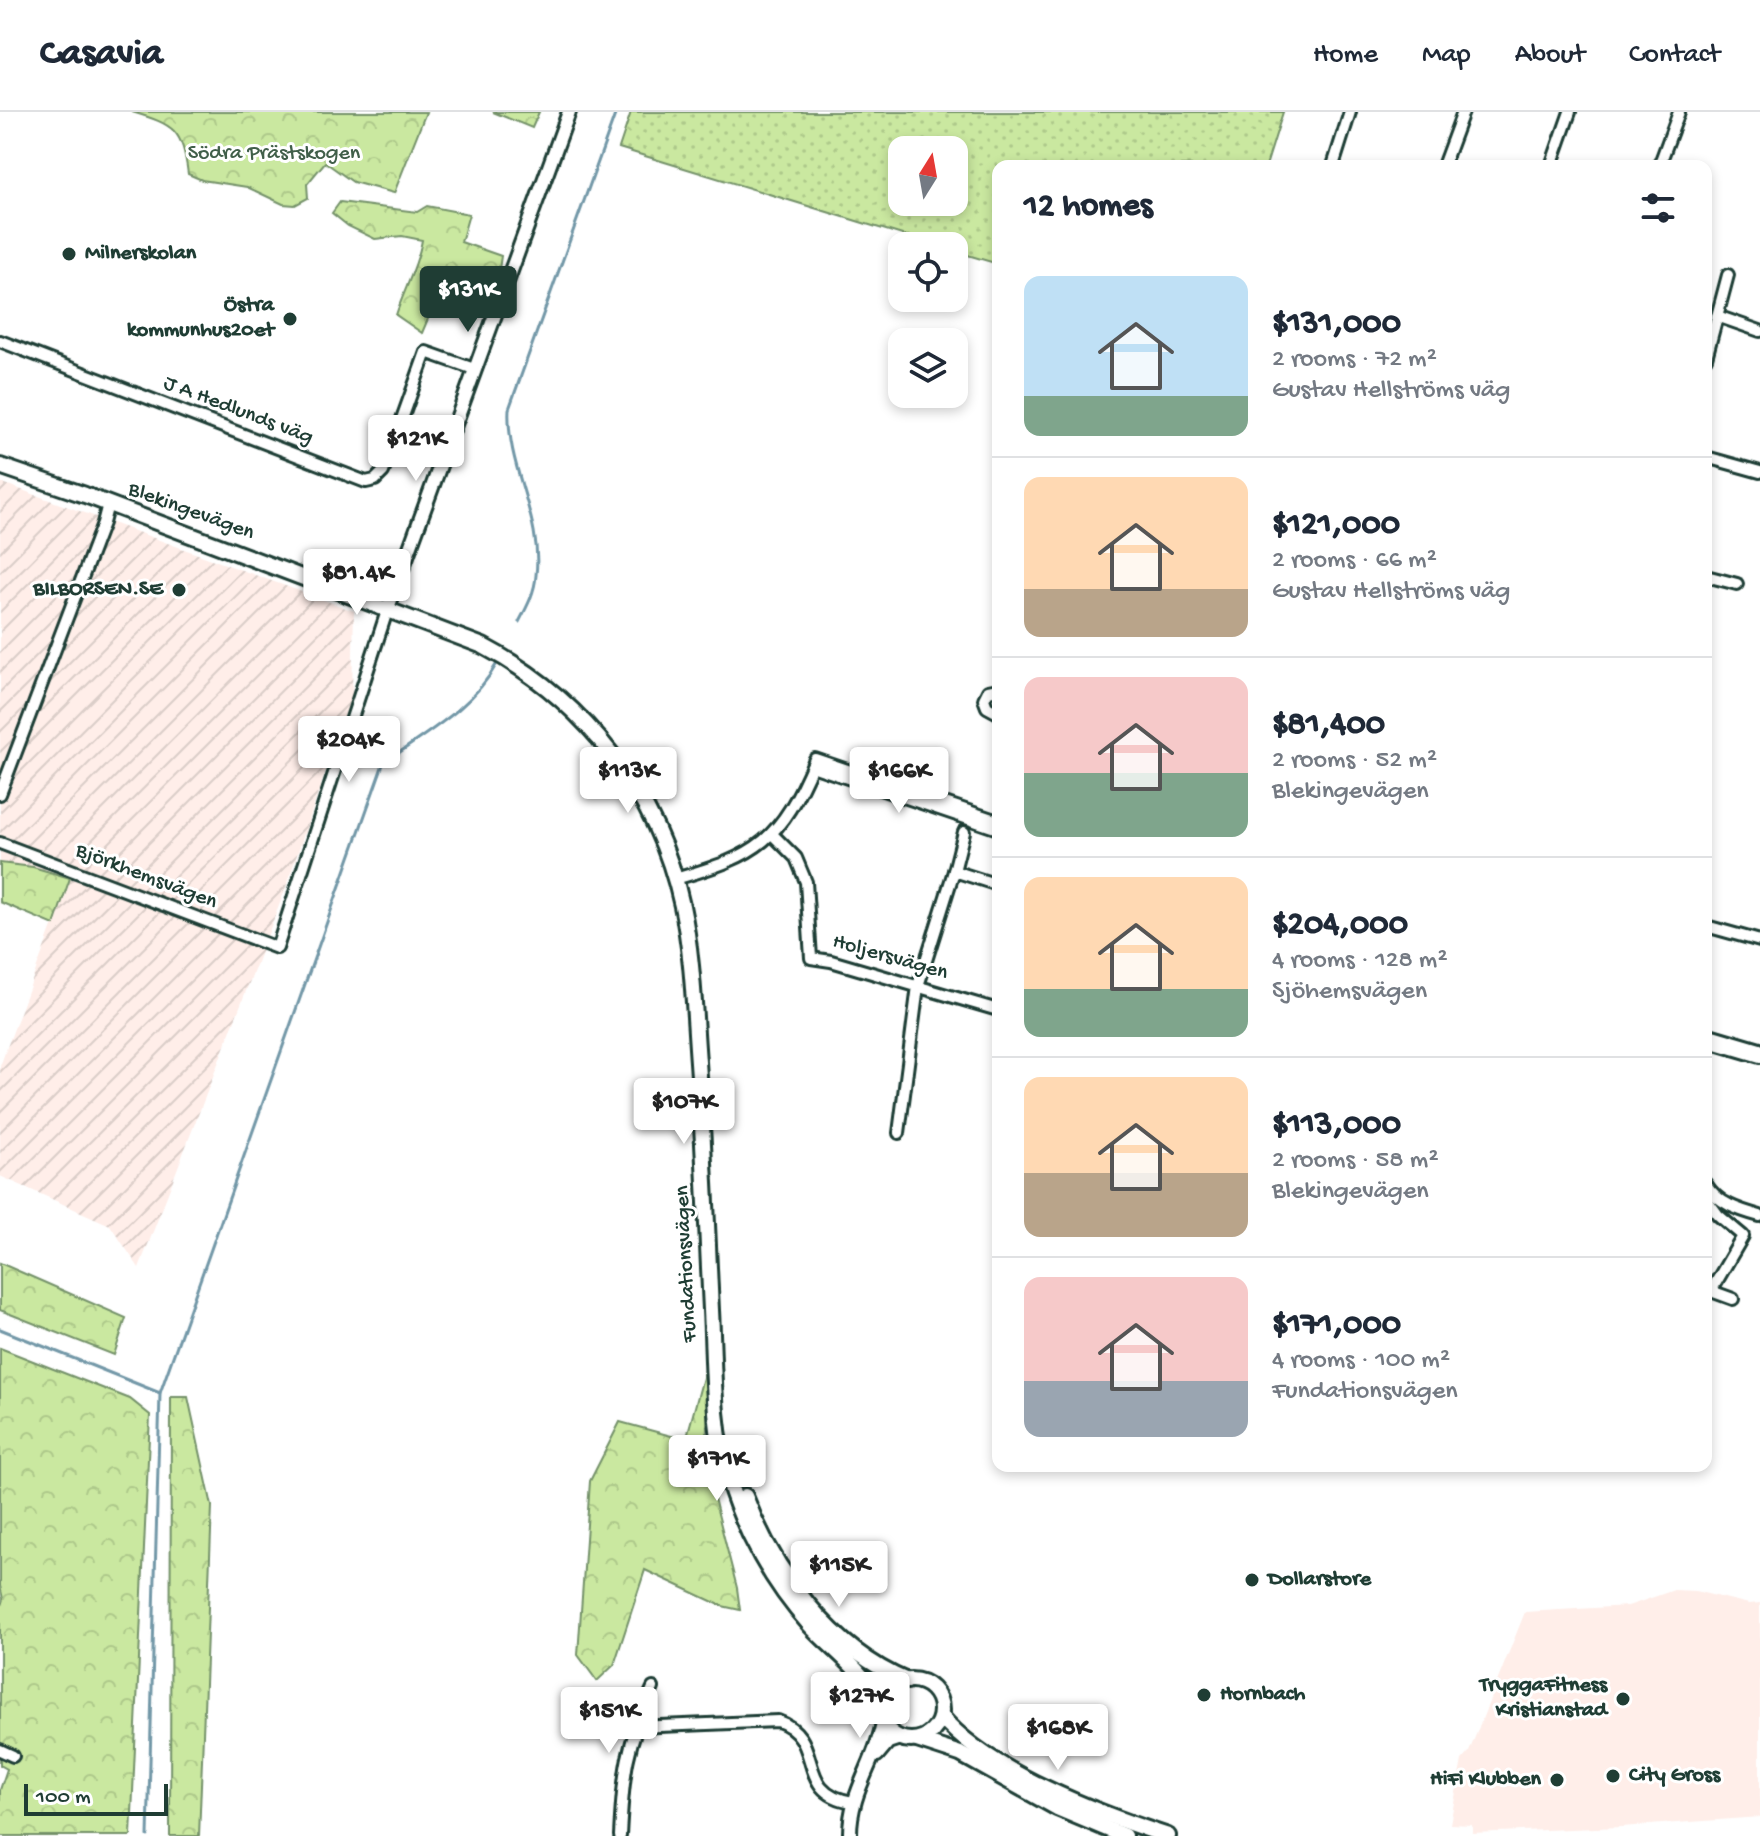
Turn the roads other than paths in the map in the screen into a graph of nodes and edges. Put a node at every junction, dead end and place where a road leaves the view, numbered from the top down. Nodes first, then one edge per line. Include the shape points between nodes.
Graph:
1 (569, 112) edge
2 (1350, 112) edge
3 (1463, 112) edge
4 (1570, 112) edge
5 (1679, 112) edge
6 (1335, 160) edge
7 (1445, 160) edge
8 (1553, 160) edge
9 (1661, 160) edge
10 (1728, 275) dead end
11 (1717, 316) junction
12 (1760, 331) edge
13 (1712, 335) edge
14 (0, 341) edge
15 (474, 369) junction
16 (1712, 459) edge
17 (0, 466) edge
18 (1760, 472) edge
19 (108, 504) junction
20 (1712, 578) edge
21 (1737, 584) dead end
22 (388, 608) junction
23 (992, 690) edge
24 (992, 710) edge
25 (813, 762) junction
26 (0, 794) edge
27 (992, 819) edge
28 (992, 827) edge
29 (964, 832) dead end
30 (772, 834) junction
31 (0, 843) edge
32 (954, 871) junction
33 (675, 879) junction
34 (992, 883) edge
35 (1712, 928) edge
36 (1760, 941) edge
37 (918, 986) junction
38 (992, 1008) edge
39 (1712, 1035) edge
40 (1712, 1043) edge
41 (1760, 1049) edge
42 (1760, 1057) edge
43 (899, 1133) dead end
44 (1712, 1196) edge
45 (1712, 1202) edge
46 (1760, 1216) edge
47 (1712, 1284) edge
48 (1712, 1291) edge
49 (1733, 1299) dead end
50 (717, 1409) junction
51 (907, 1681) junction
52 (653, 1688) dead end
53 (882, 1714) junction
54 (941, 1716) junction
55 (636, 1727) junction
56 (900, 1738) junction
57 (917, 1740) junction
58 (0, 1750) edge
59 (13, 1756) dead end
60 (867, 1767) junction
61 (853, 1802) junction
62 (620, 1836) edge
63 (850, 1836) edge
64 (1124, 1836) edge
65 (1168, 1836) edge

1 - 15 street
2 - 6 street
3 - 7 street
4 - 8 street
5 - 9 street
10 - 11 street
11 - 12 street
11 - 13 street
14 - 15 street, J A Hedlunds väg via 366,482 383,472 426,352
15 - 22 street
16 - 18 street
17 - 19 main road, Blekingevägen
19 - 22 main road, Blekingevägen
19 - 26 street
20 - 21 street
22 - 31 street, Björkhemsvägen via 277,948
22 - 33 main road, Blekingevägen via 507,658 571,707 629,779
23 - 24 street via 984,699
25 - 27 street
25 - 28 street
25 - 30 street via 793,808
29 - 32 street
30 - 33 street via 720,866
30 - 37 street, Holjersvägen via 796,858 806,882 811,958
32 - 34 street
32 - 37 street
33 - 50 main road, Fundationsvägen via 691,971
35 - 36 street
37 - 38 street, Holjersvägen
37 - 43 street
39 - 41 street
40 - 42 street
44 - 46 street
45 - 47 street via 1718,1215 1743,1236
48 - 49 street
50 - 51 main road, Fundationsvägen via 748,1505 785,1572 845,1642 880,1669
50 - 53 main road, Fundationsvägen via 728,1477 749,1533 784,1592 869,1685
51 - 53 main road via 884,1696
51 - 54 main road via 933,1690
52 - 55 street
53 - 56 main road via 890,1732
53 - 60 street via 881,1736
54 - 57 main road via 931,1733
54 - 65 main road via 959,1736 1027,1777
55 - 61 street via 778,1721 800,1736 826,1793
55 - 62 street via 625,1762
56 - 57 main road
56 - 60 street via 888,1742
57 - 64 main road via 960,1754 1033,1796
58 - 59 street
60 - 61 street
61 - 63 street

